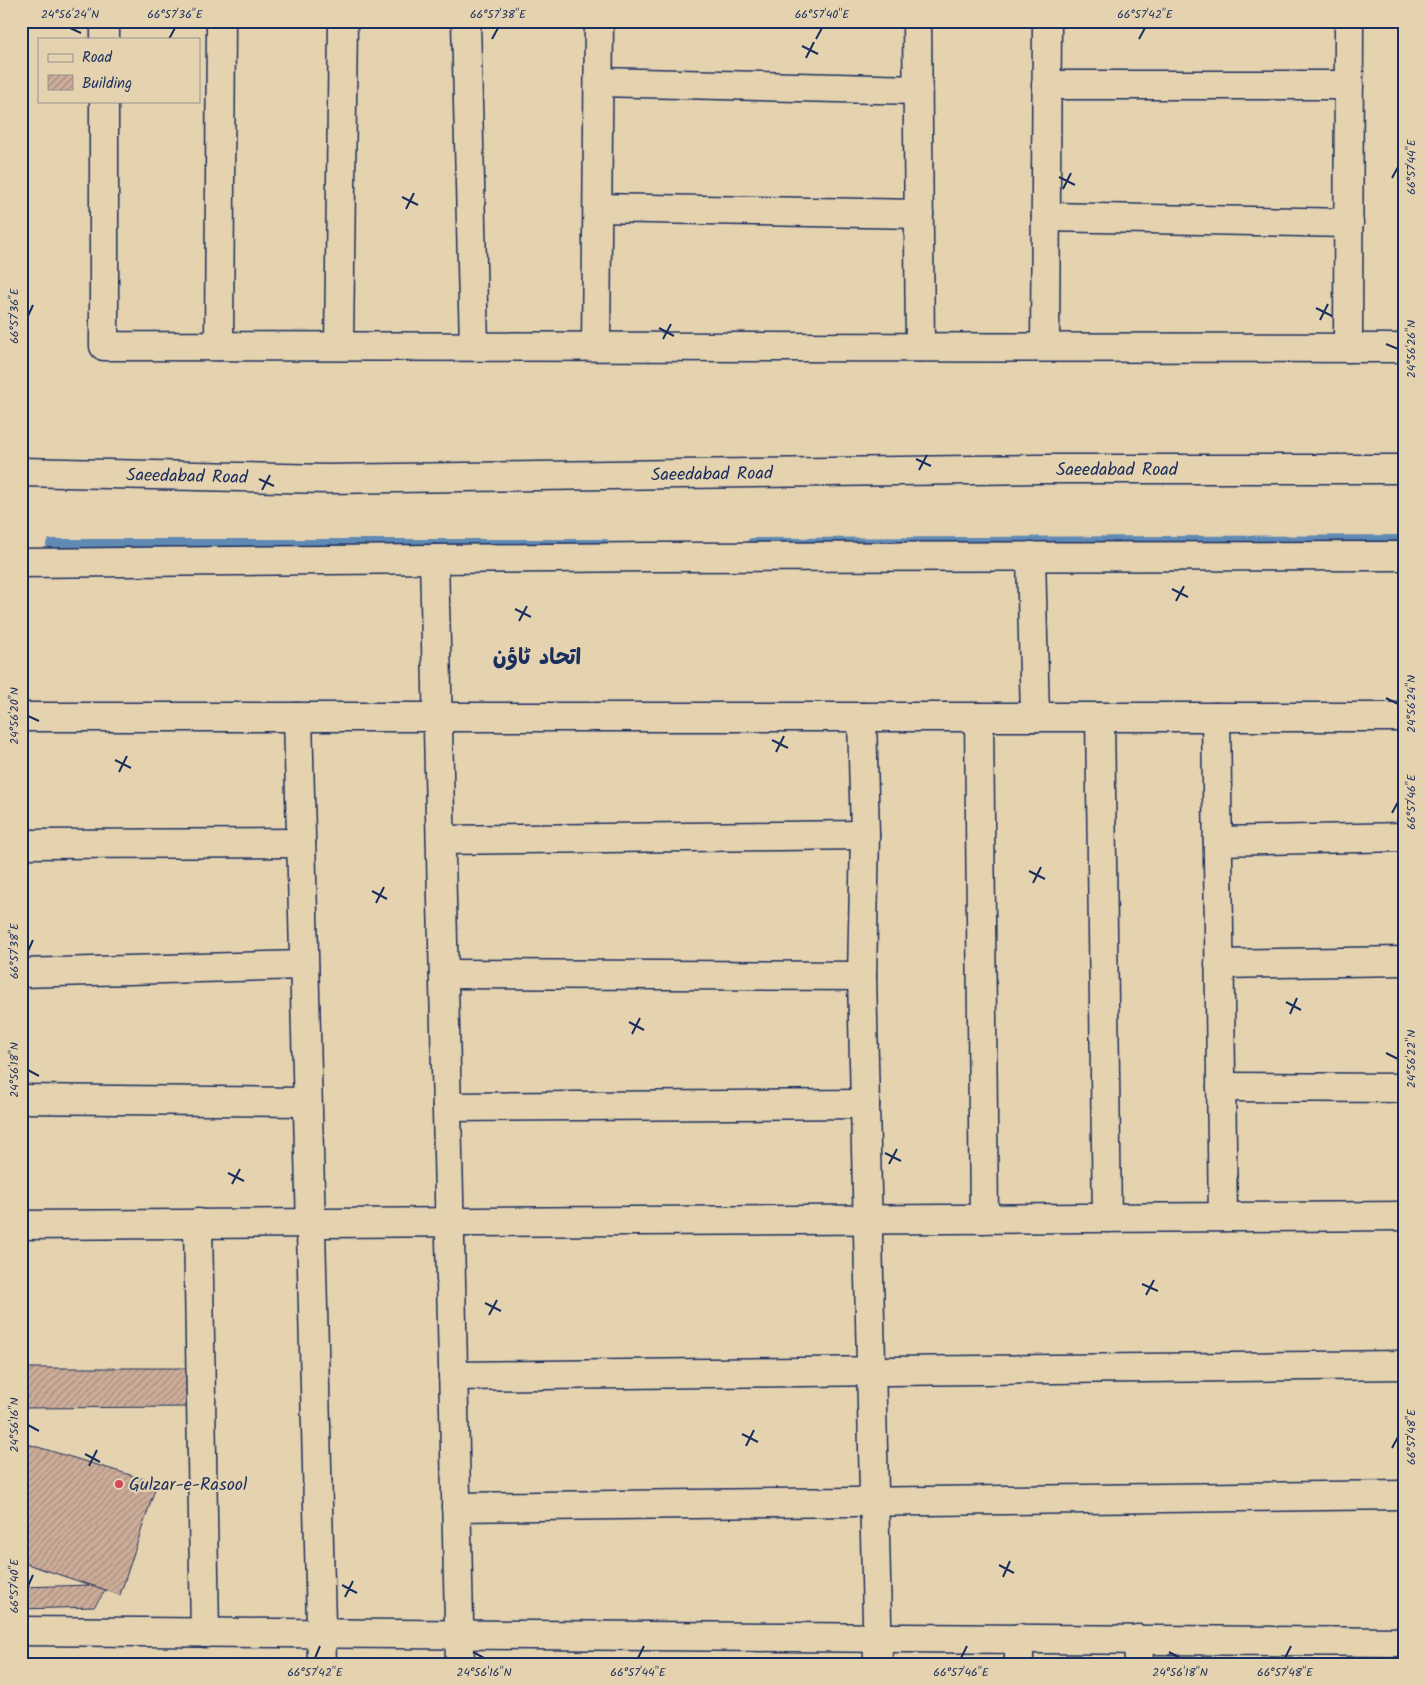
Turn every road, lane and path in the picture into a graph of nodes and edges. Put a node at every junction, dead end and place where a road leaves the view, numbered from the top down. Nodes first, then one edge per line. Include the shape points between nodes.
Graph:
1 (104, 21) edge
2 (221, 21) edge
3 (342, 21) edge
4 (466, 21) edge
5 (599, 21) edge
6 (917, 21) edge
7 (1047, 21) edge
8 (1349, 21) edge
9 (104, 38) edge
10 (598, 82) junction
11 (1046, 84) junction
12 (1349, 85) junction
13 (918, 90) junction
14 (104, 102) edge
15 (598, 208) junction
16 (919, 214) junction
17 (1046, 217) junction
18 (1349, 223) junction
19 (219, 346) junction
20 (338, 346) junction
21 (474, 346) junction
22 (596, 346) junction
23 (920, 347) junction
24 (1045, 347) junction
25 (1348, 348) junction
26 (1404, 348) edge
27 (1404, 469) edge
28 (21, 472) edge
29 (1031, 556) junction
30 (1404, 556) edge
31 (434, 559) junction
32 (21, 563) edge
33 (21, 717) edge
34 (298, 717) junction
35 (438, 717) junction
36 (862, 717) junction
37 (979, 717) junction
38 (1035, 717) junction
39 (1100, 717) junction
40 (1216, 717) junction
41 (1404, 717) edge
42 (865, 835) junction
43 (1404, 837) edge
44 (441, 840) junction
45 (1218, 841) junction
46 (301, 843) junction
47 (21, 844) edge
48 (1404, 961) edge
49 (1219, 964) junction
50 (304, 965) junction
51 (21, 973) edge
52 (444, 974) junction
53 (862, 976) junction
54 (1221, 1087) junction
55 (1404, 1088) edge
56 (21, 1099) edge
57 (307, 1102) junction
58 (865, 1104) junction
59 (447, 1107) junction
60 (1404, 1216) edge
61 (1223, 1217) junction
62 (1107, 1218) junction
63 (984, 1219) junction
64 (868, 1220) junction
65 (450, 1222) junction
66 (198, 1223) junction
67 (310, 1223) junction
68 (21, 1225) edge
69 (1404, 1365) edge
70 (871, 1371) junction
71 (453, 1376) junction
72 (1404, 1495) edge
73 (874, 1501) junction
74 (456, 1507) junction
75 (21, 1631) edge
76 (205, 1633) junction
77 (320, 1634) junction
78 (459, 1634) junction
79 (1404, 1642) edge
80 (878, 1651) edge
81 (1019, 1651) edge
82 (1139, 1651) edge
83 (322, 1664) edge
84 (460, 1664) edge

1 - 9 street
2 - 19 street
3 - 20 street
4 - 21 street
5 - 10 street
6 - 13 street
7 - 11 street
8 - 12 street
10 - 13 street
10 - 15 street
11 - 12 street
11 - 17 street
12 - 18 street
13 - 16 street
14 - 19 street via 104,346
15 - 16 street
15 - 22 street
16 - 23 street
17 - 18 street
17 - 24 street
18 - 25 street
19 - 20 street
20 - 21 street
21 - 22 street
22 - 23 street
23 - 24 street
24 - 25 street
25 - 26 street
27 - 28 street, Saeedabad Road via 1037,469 327,479
29 - 30 street
29 - 31 street
29 - 38 street
31 - 32 street
31 - 35 street
33 - 34 street
34 - 35 street
34 - 46 street
35 - 36 street
35 - 44 street
36 - 37 street
36 - 42 street
37 - 38 street
37 - 63 street
38 - 39 street
39 - 40 street
39 - 62 street
40 - 41 street
40 - 45 street
42 - 44 street
42 - 53 street
43 - 45 street
44 - 52 street
45 - 49 street
46 - 47 street
46 - 50 street
48 - 49 street
49 - 54 street
50 - 51 street
50 - 57 street
52 - 53 street
52 - 59 street
53 - 58 street
54 - 55 street
54 - 61 street
56 - 57 street
57 - 67 street
58 - 59 street
58 - 64 street
59 - 65 street
60 - 61 street
61 - 62 street
62 - 63 street
63 - 64 street
64 - 65 street
64 - 70 street
65 - 67 street
65 - 71 street
66 - 67 street
66 - 68 street
66 - 76 street
67 - 77 street
69 - 70 street
70 - 71 street
70 - 73 street
71 - 74 street
72 - 73 street
73 - 74 street
73 - 80 street
74 - 78 street
75 - 76 street
76 - 77 street
77 - 78 street
77 - 83 street
78 - 80 street
78 - 84 street
79 - 82 street
80 - 81 street
81 - 82 street

